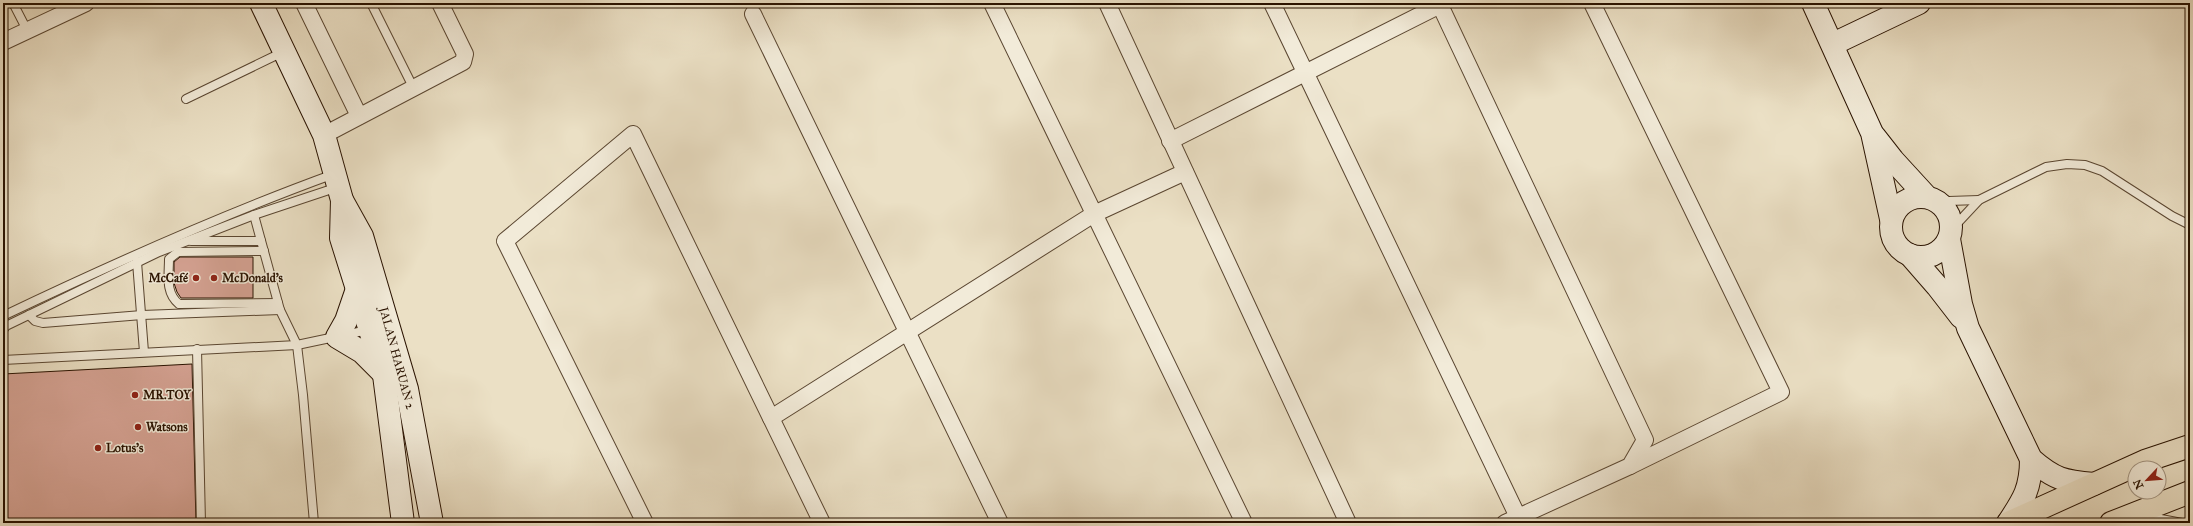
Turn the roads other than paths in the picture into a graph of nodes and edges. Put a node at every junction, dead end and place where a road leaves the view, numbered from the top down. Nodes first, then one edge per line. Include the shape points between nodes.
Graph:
1 (13, 3) edge
2 (261, 3) edge
3 (304, 3) edge
4 (371, 3) edge
5 (440, 3) edge
6 (992, 3) edge
7 (1107, 3) edge
8 (1272, 3) edge
9 (1592, 3) edge
10 (1813, 3) edge
11 (1919, 3) edge
12 (83, 4) edge
13 (1441, 4) edge
14 (753, 14) dead end
15 (28, 32) junction
16 (3, 42) edge
17 (1833, 44) junction
18 (285, 51) junction
19 (1305, 73) junction
20 (413, 87) junction
21 (186, 99) dead end
22 (359, 116) junction
23 (1872, 133) junction
24 (324, 135) junction
25 (1170, 141) junction
26 (1185, 172) junction
27 (338, 186) junction
28 (1930, 198) junction
29 (1979, 200) junction
30 (1094, 214) junction
31 (254, 215) junction
32 (1891, 219) junction
33 (2190, 226) edge
34 (1950, 235) junction
35 (186, 241) junction
36 (261, 241) junction
37 (264, 251) junction
38 (1910, 255) junction
39 (137, 262) junction
40 (357, 289) junction
41 (279, 307) junction
42 (29, 314) junction
43 (142, 315) junction
44 (3, 316) edge
45 (380, 327) junction
46 (1968, 328) junction
47 (3, 330) edge
48 (908, 332) junction
49 (337, 337) junction
50 (297, 345) junction
51 (197, 349) junction
52 (144, 352) junction
53 (3, 360) edge
54 (384, 375) junction
55 (771, 418) junction
56 (2190, 435) edge
57 (2190, 446) edge
58 (2031, 459) junction
59 (2147, 460) edge
60 (2148, 460) edge
61 (1630, 466) junction
62 (2127, 469) edge
63 (2094, 484) junction
64 (2190, 492) edge
65 (2134, 514) junction
66 (1511, 520) edge
67 (200, 523) edge
68 (314, 523) edge
69 (403, 523) edge
70 (432, 523) edge
71 (645, 523) edge
72 (822, 523) edge
73 (1000, 523) edge
74 (1244, 523) edge
75 (1348, 523) edge
76 (2008, 523) edge
77 (2110, 523) edge
78 (2182, 523) edge

1 - 15 lane
2 - 18 street, JALAN HARUAN 2
3 - 22 street
4 - 20 lane
5 - 20 street via 465,54 463,62
6 - 30 street
7 - 25 street
8 - 19 street
9 - 61 street via 1781,392
10 - 17 street
11 - 17 street
12 - 15 street
13 - 19 street
13 - 61 street via 1646,440
14 - 48 street
15 - 16 street
17 - 23 street
18 - 21 lane
18 - 24 street, JALAN HARUAN 2
19 - 25 street
19 - 66 street
20 - 22 street
22 - 24 street
23 - 28 street via 1893,160
23 - 32 street
24 - 27 street, JALAN HARUAN 2
25 - 26 street
26 - 30 street
26 - 75 street
27 - 31 lane
27 - 40 street, JALAN HARUAN 2 via 341,238
27 - 44 lane via 251,204 136,253
27 - 45 street, JALAN HARUAN 2 via 362,236
28 - 29 lane via 1949,201
28 - 32 street via 1912,198 1900,204
28 - 34 street via 1948,212
29 - 33 lane via 2046,167 2085,165 2102,171
29 - 34 lane
30 - 48 street
30 - 74 street
31 - 35 lane
31 - 36 lane
32 - 38 street via 1890,228 1896,244
34 - 38 street via 1936,253 1928,256
34 - 46 street via 1961,304
35 - 36 lane
35 - 39 lane
36 - 37 lane
37 - 41 lane
37 - 41 lane via 178,252 169,259 169,292 179,304
38 - 46 street
39 - 42 lane
39 - 43 lane
40 - 45 street, JALAN HARUAN 2
40 - 49 street via 346,321
41 - 43 lane
41 - 50 lane
42 - 43 lane via 35,321 43,323
42 - 47 lane
43 - 52 lane
45 - 49 lane
45 - 54 street, JALAN HARUAN 2
45 - 70 street, JALAN HARUAN 2 via 407,390
46 - 58 street
48 - 55 street
48 - 73 street
49 - 50 lane
49 - 54 street via 362,352
50 - 51 lane
50 - 68 lane via 304,395
51 - 52 lane
51 - 67 lane
52 - 53 lane
54 - 69 street, JALAN HARUAN 2
55 - 71 street via 633,134 505,241
55 - 72 street
56 - 59 main road
57 - 60 main road
58 - 63 street via 2045,472 2057,478
58 - 76 street via 2028,490
61 - 66 street
62 - 63 main road
63 - 76 main road
64 - 65 main road
65 - 77 main road
65 - 78 lane

